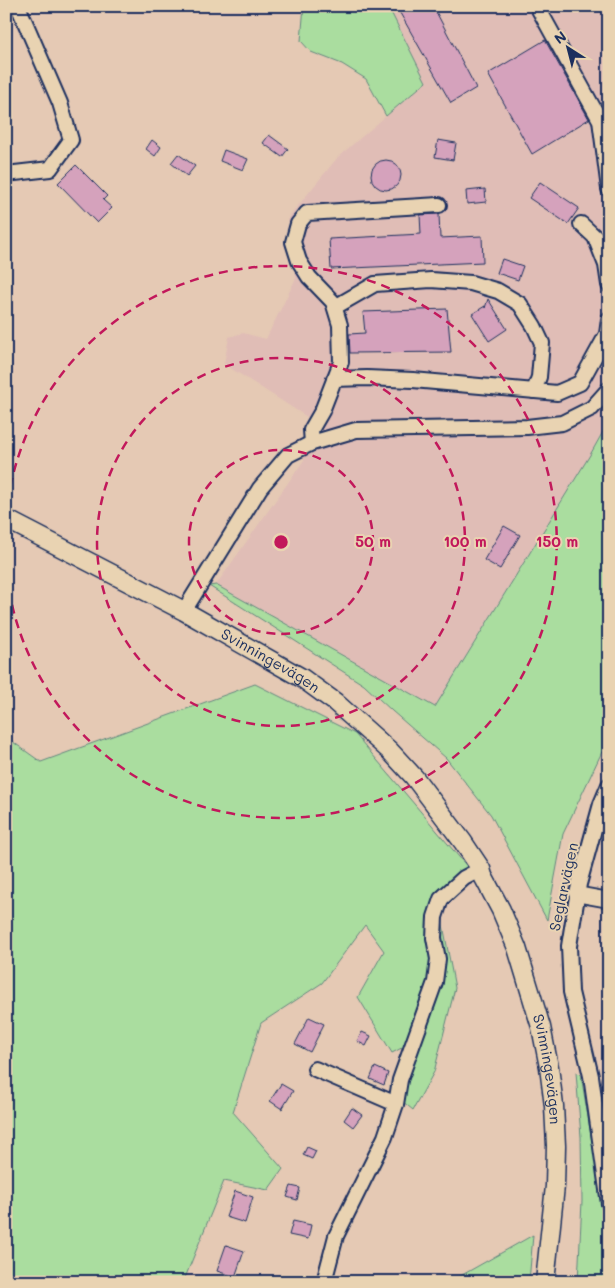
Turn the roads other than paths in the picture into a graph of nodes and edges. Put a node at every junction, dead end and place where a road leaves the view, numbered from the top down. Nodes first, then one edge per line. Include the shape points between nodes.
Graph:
1 (18, 6) edge
2 (538, 6) edge
3 (6, 174) edge
4 (609, 189) edge
5 (439, 205) dead end
6 (581, 224) dead end
7 (609, 286) edge
8 (335, 307) junction
9 (609, 319) edge
10 (334, 379) junction
11 (609, 389) edge
12 (534, 391) junction
13 (312, 443) junction
14 (6, 519) edge
15 (184, 611) junction
16 (609, 785) edge
17 (481, 869) junction
18 (576, 894) junction
19 (609, 900) edge
20 (314, 1069) dead end
21 (396, 1104) junction
22 (609, 1204) edge
23 (324, 1282) edge
24 (545, 1282) edge

1 - 3 street via 60,104 71,140 50,169
2 - 4 street via 600,120
5 - 8 street via 307,213 298,224 293,242 309,277 334,302
6 - 7 street via 594,237 606,265
8 - 10 street via 340,325 341,362
8 - 12 street via 375,284 431,280 471,283 498,291 520,304 542,343
9 - 12 street via 607,334 580,383 557,393
10 - 12 street via 413,380
10 - 13 street via 311,430
11 - 13 street via 592,408 562,422 527,427 356,430
13 - 15 street via 288,455 260,488
14 - 15 main road, Svinningevägen
15 - 17 main road, Svinningevägen via 302,678 335,702 414,777
16 - 18 street, Seglarvägen
17 - 21 street via 464,878 441,899 435,917 434,938 438,958 435,982 400,1080
17 - 24 main road, Svinningevägen via 517,948 541,1026 549,1067 556,1146
18 - 19 street
18 - 22 street, Seglarvägen via 569,946 570,992 592,1076
20 - 21 street
21 - 23 street via 385,1138 336,1236

